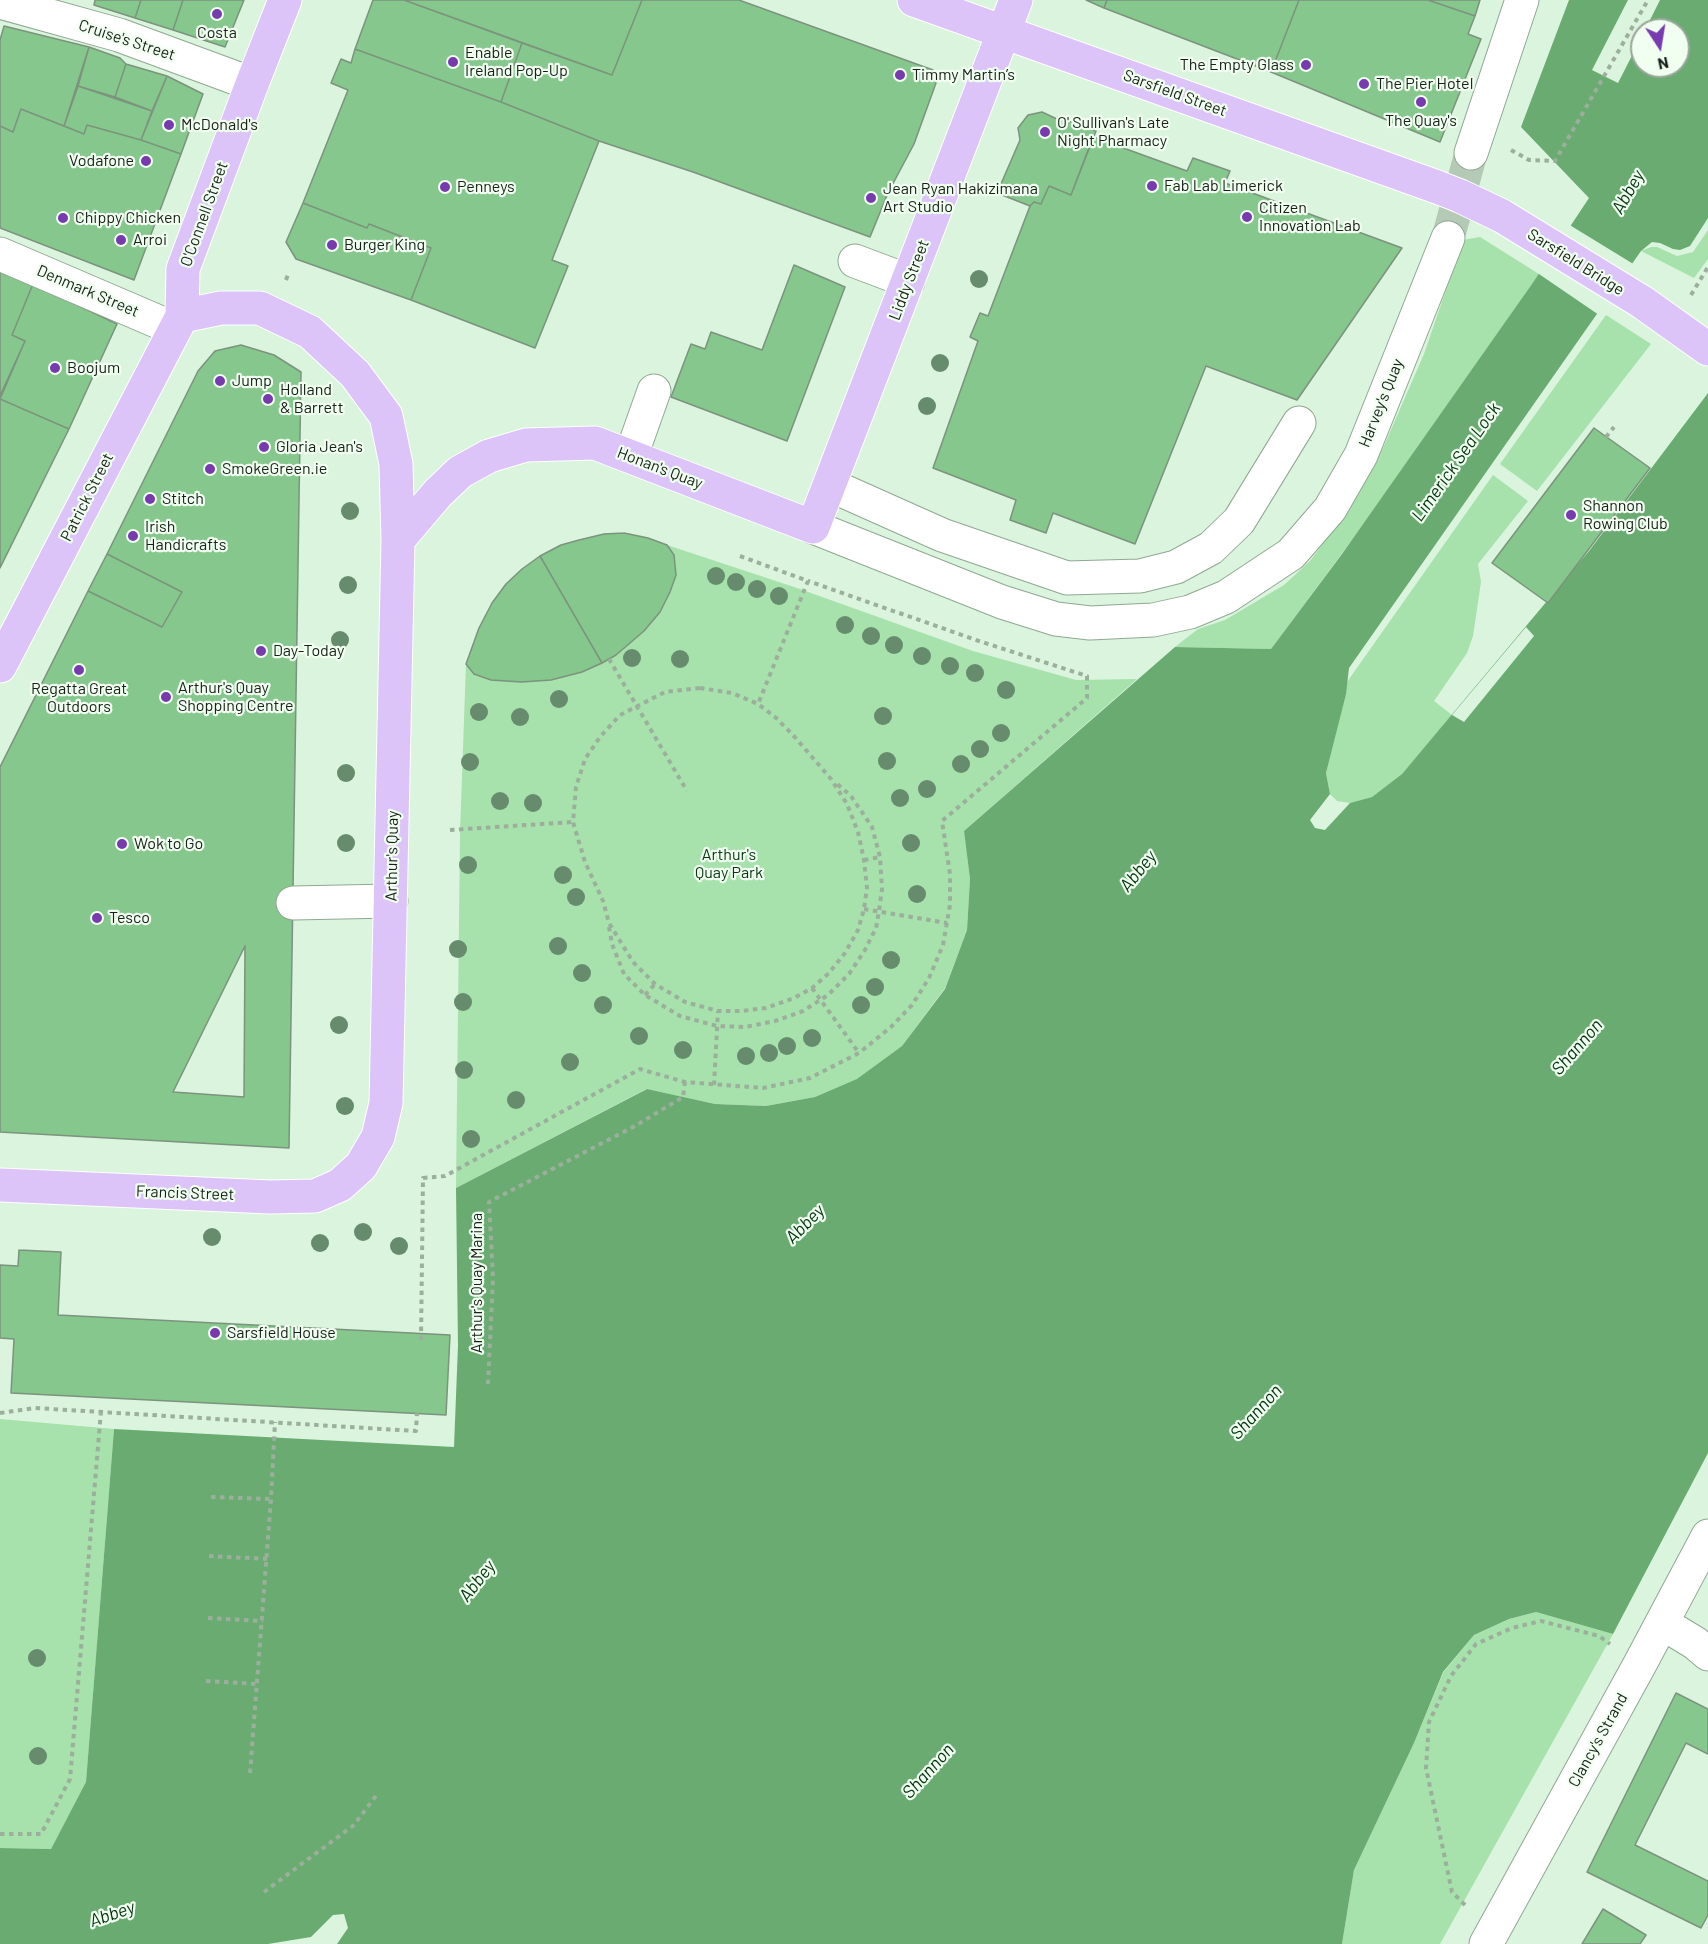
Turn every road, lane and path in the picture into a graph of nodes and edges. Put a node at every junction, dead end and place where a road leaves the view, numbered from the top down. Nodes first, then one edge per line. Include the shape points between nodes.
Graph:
1 (285, 0) edge
2 (914, 0) edge
3 (1016, 0) edge
4 (1522, 0) edge
5 (1648, 0) edge
6 (0, 2) edge
7 (1004, 32) junction
8 (252, 84) junction
9 (1508, 148) dead end
10 (1471, 153) tunnel mouth
11 (1437, 187) joint
12 (1448, 238) tunnel mouth
13 (0, 254) edge
14 (855, 261) dead end
15 (1708, 267) edge
16 (908, 281) junction
17 (1694, 291) dead end
18 (178, 322) junction
19 (1708, 349) edge
20 (654, 392) dead end
21 (1299, 423) dead end
22 (1614, 427) dead end
23 (1606, 437) dead end
24 (631, 456) junction
25 (830, 485) junction
26 (813, 527) junction
27 (398, 540) junction
28 (1291, 554) joint
29 (740, 556) dead end
30 (808, 581) junction
31 (609, 659) dead end
32 (0, 666) edge
33 (758, 704) junction
34 (635, 706) junction
35 (831, 779) junction
36 (687, 791) dead end
37 (573, 822) junction
38 (450, 830) dead end
39 (879, 857) junction
40 (864, 860) junction
41 (391, 901) junction
42 (293, 903) dead end
43 (864, 909) junction
44 (879, 911) junction
45 (609, 923) junction
46 (947, 923) junction
47 (655, 984) junction
48 (812, 988) junction
49 (645, 995) junction
50 (821, 1000) junction
51 (718, 1011) junction
52 (717, 1026) junction
53 (859, 1053) junction
54 (685, 1083) junction
55 (714, 1085) junction
56 (362, 1166) joint
57 (0, 1185) edge
58 (421, 1340) dead end
59 (488, 1384) dead end
60 (101, 1411) junction
61 (0, 1413) edge
62 (417, 1413) dead end
63 (275, 1422) junction
64 (211, 1497) dead end
65 (271, 1499) junction
66 (1708, 1536) edge
67 (209, 1556) dead end
68 (267, 1559) junction
69 (208, 1618) dead end
70 (262, 1621) junction
71 (1662, 1623) junction
72 (1708, 1654) edge
73 (1640, 1664) junction
74 (207, 1681) dead end
75 (257, 1684) junction
76 (250, 1773) dead end
77 (378, 1793) dead end
78 (0, 1833) edge
79 (264, 1892) dead end
80 (1489, 1939) edge

1 - 8 main road, O'Connell Street
2 - 7 main road, Sarsfield Street
3 - 7 main road, Liddy Street
4 - 10 street
5 - 9 path via 1555,161 1529,160
6 - 8 street, Cruise's Street via 119,35
7 - 11 main road, Sarsfield Street
7 - 16 main road, Liddy Street
8 - 18 main road, O'Connell Street via 183,269
11 - 19 main road, Sarsfield Bridge, bridge via 1502,216 1642,302
12 - 28 street, Harvey's Quay via 1360,455 1330,509
13 - 18 street, Denmark Street
14 - 16 street
15 - 17 path
16 - 25 main road, Liddy Street
18 - 27 main road via 221,308 260,308 310,332 355,374 386,416 396,464
18 - 32 main road, Patrick Street
20 - 24 street
21 - 25 street via 1239,521 1211,548 1176,567 1140,576 1067,578 942,535
22 - 23 path
24 - 26 main road, Honan's Quay
24 - 27 main road, Honan's Quay via 595,443 526,445 489,456 460,472
25 - 26 main road, Liddy Street
26 - 28 street, Honan's Quay via 1002,602 1056,619 1090,623 1153,620 1190,612 1226,597
27 - 41 main road, Arthur's Quay
29 - 30 path
30 - 33 path
30 - 46 path via 1087,676 1086,698 942,821 950,874
31 - 34 path
33 - 34 path via 732,693 700,688 665,692
33 - 35 path via 776,717
34 - 36 path
34 - 37 path via 620,715 585,759 576,787
35 - 39 path via 851,796 872,827
35 - 40 path via 847,804
37 - 38 path
37 - 45 path
39 - 40 path
39 - 44 path
40 - 43 path
41 - 42 street
41 - 56 main road, Arthur's Quay via 386,1103 378,1137
43 - 44 path
43 - 48 path via 845,953
44 - 46 path
44 - 50 path via 876,928 860,958
45 - 47 path via 633,962
45 - 49 path via 612,944 624,974
46 - 53 path via 943,945 929,978 912,1005
47 - 49 path
47 - 51 path via 685,1002
48 - 50 path
48 - 51 path via 766,1008
49 - 52 path via 680,1016
50 - 52 path via 775,1021 746,1027
50 - 53 path
51 - 52 path
52 - 55 path
53 - 55 path via 810,1078 763,1088
54 - 55 path
54 - 58 path via 640,1069 445,1176 423,1178
54 - 59 path, Arthur's Quay Marina via 683,1097 489,1202 493,1278
56 - 57 main road, Francis Street via 340,1185 315,1197
60 - 61 path via 35,1408
60 - 63 path
60 - 78 path via 70,1779 41,1834
62 - 63 path via 416,1431
63 - 65 path
64 - 65 path
65 - 68 path
66 - 71 street, Clancy's Strand
67 - 68 path
68 - 70 path
69 - 70 path
70 - 75 path
71 - 72 street
71 - 73 street, Clancy's Strand
73 - 80 street, Clancy's Strand
73 - 80 path via 1599,1636 1541,1622 1512,1628 1476,1644 1450,1676 1429,1722 1426,1768 1452,1892
74 - 75 path
75 - 76 path
77 - 79 path via 354,1825

